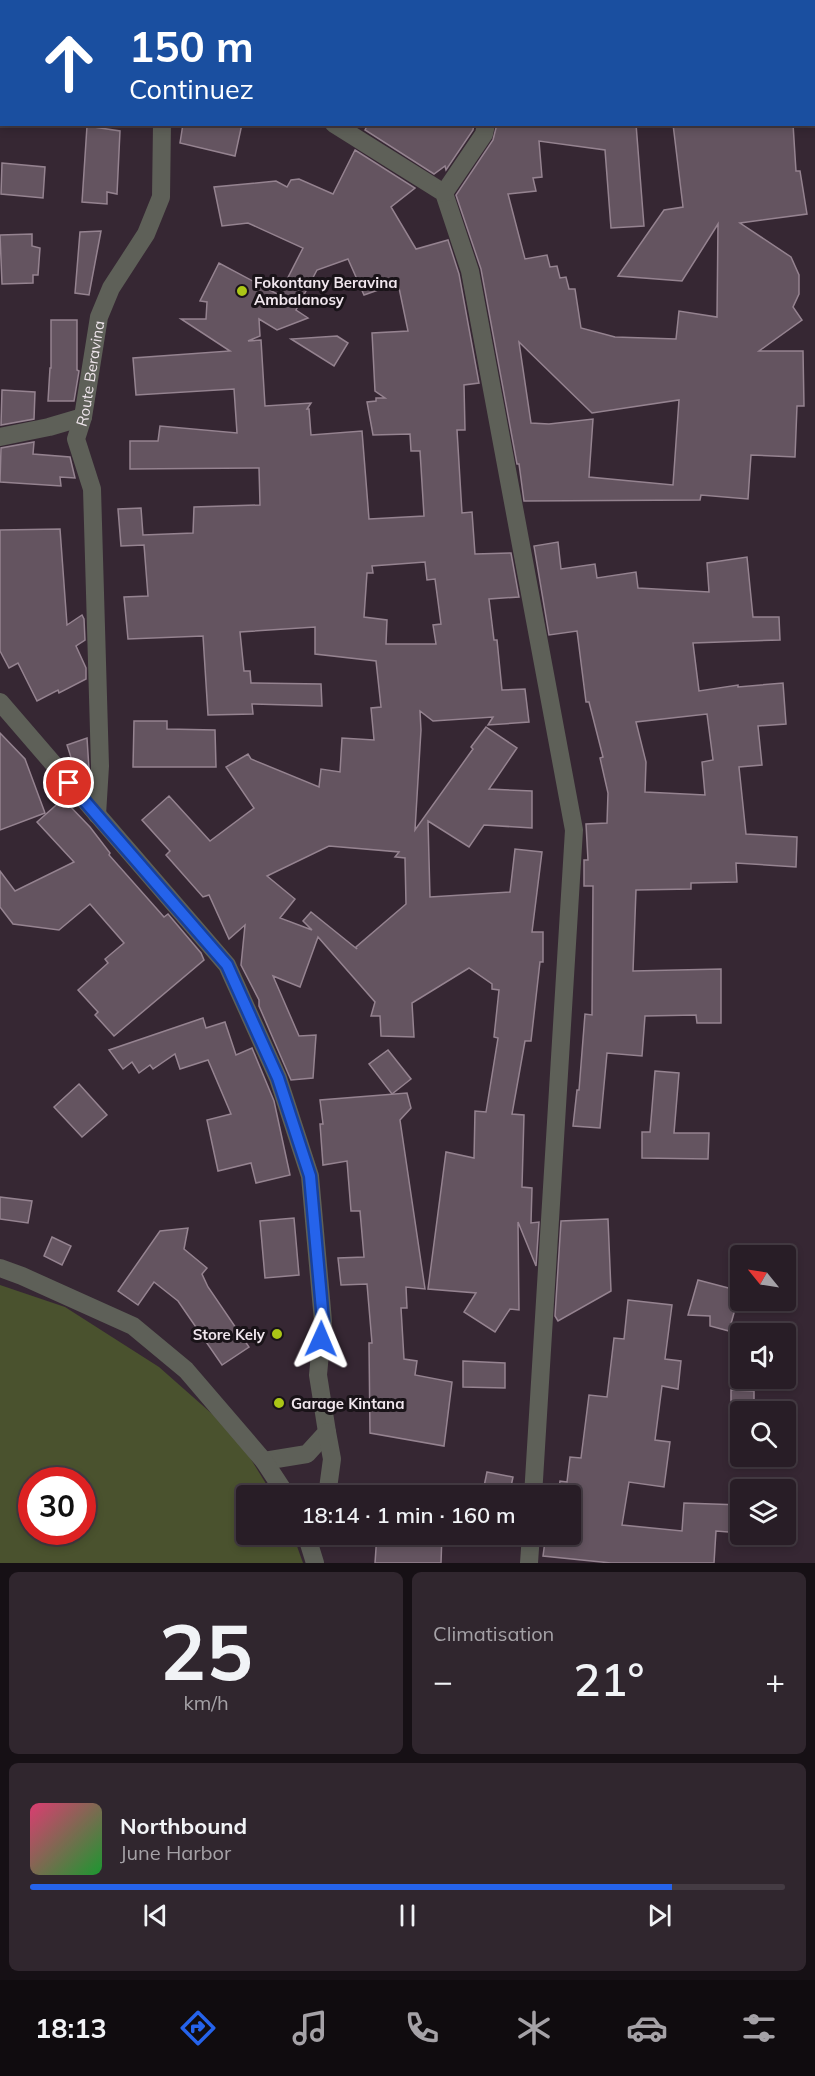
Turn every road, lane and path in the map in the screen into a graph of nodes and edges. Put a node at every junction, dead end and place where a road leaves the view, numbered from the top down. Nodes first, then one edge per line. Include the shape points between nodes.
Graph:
1 (162, 126) edge
2 (337, 126) edge
3 (486, 126) edge
4 (444, 193) junction
5 (83, 417) junction
6 (0, 437) edge
7 (0, 702) edge
8 (97, 815) junction
9 (0, 1269) edge
10 (327, 1432) junction
11 (264, 1461) junction
12 (280, 1485) edge
13 (328, 1485) edge
14 (534, 1485) edge
15 (310, 1545) edge
16 (318, 1545) edge
17 (530, 1545) edge
18 (316, 1563) edge
19 (529, 1563) edge

1 - 5 street, Route Beravina via 161,197 146,234 111,288 99,317
2 - 4 street
3 - 4 street
4 - 14 street via 470,270 574,830
5 - 6 street
5 - 8 street, Route Beravina via 76,439 92,489 100,766
7 - 8 street
8 - 10 street via 227,965 278,1078 310,1176 323,1321 318,1375
9 - 11 street via 134,1326 186,1370
10 - 11 street via 307,1454
10 - 13 street via 332,1459
11 - 12 street
15 - 18 street
16 - 18 street
17 - 19 street

